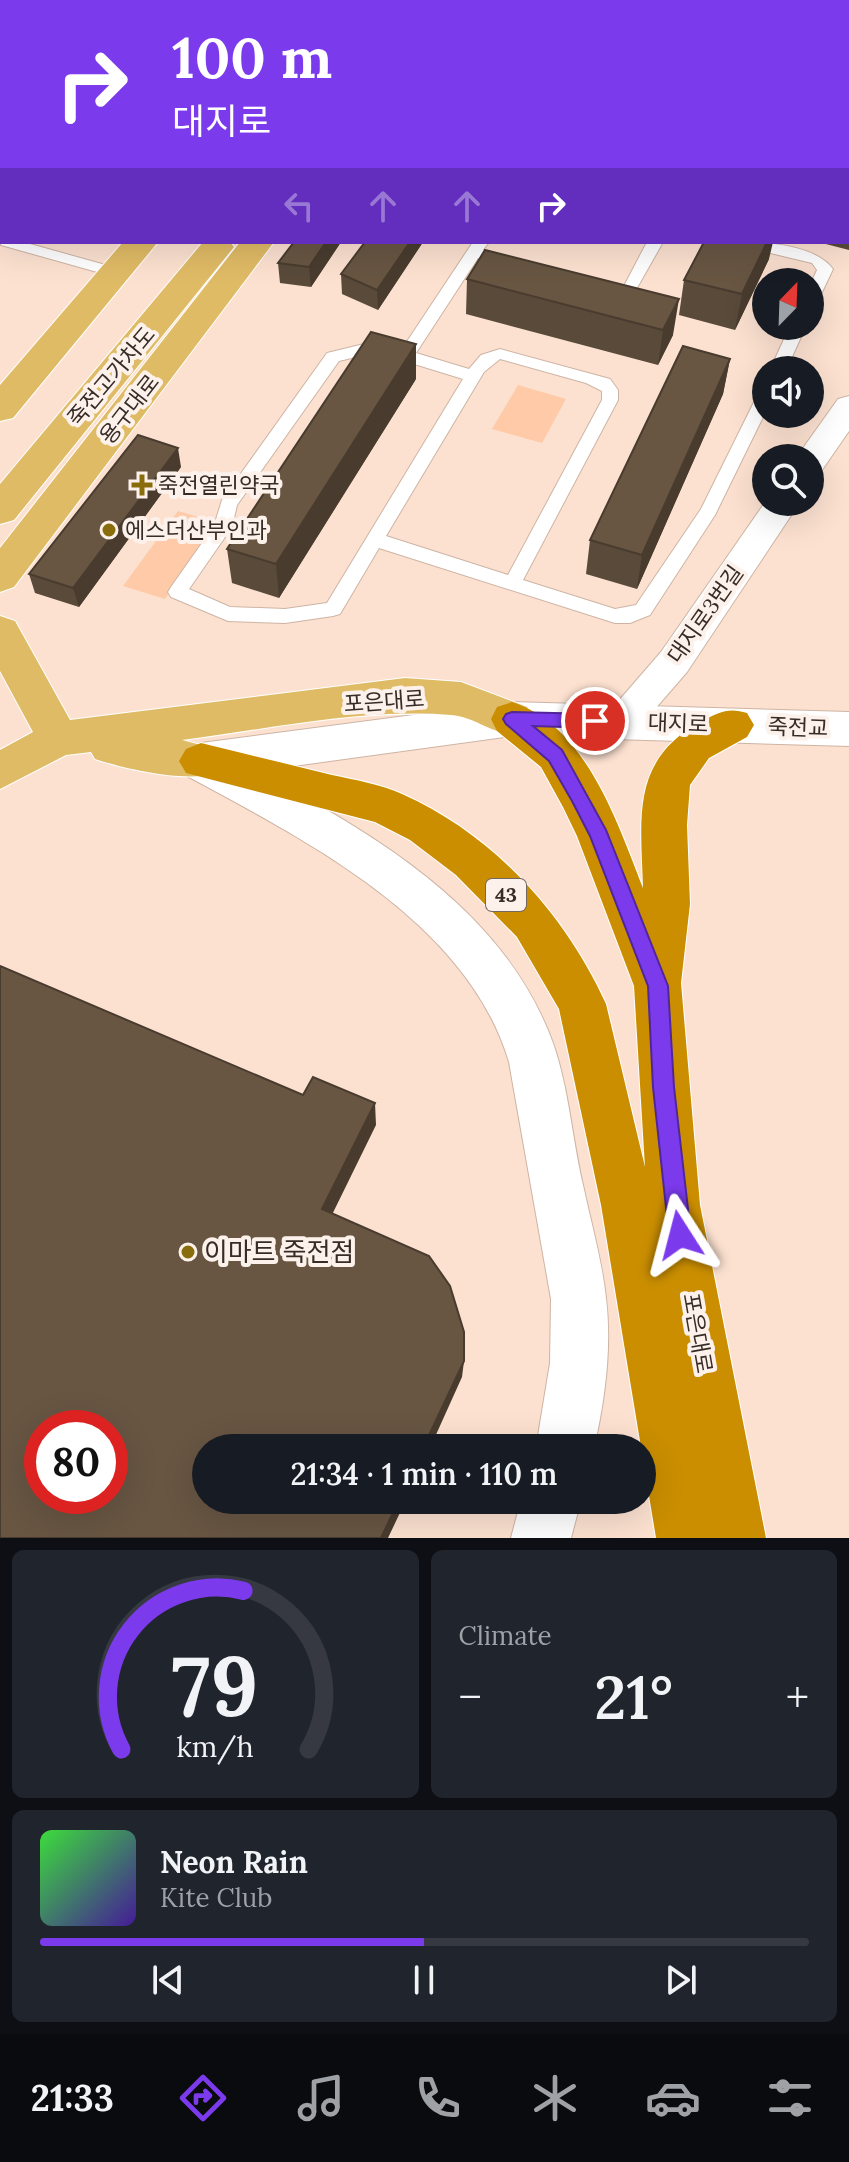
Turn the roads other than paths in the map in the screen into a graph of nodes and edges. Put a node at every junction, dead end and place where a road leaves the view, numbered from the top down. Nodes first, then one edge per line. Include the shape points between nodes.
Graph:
1 (14, 244) edge
2 (139, 244) edge
3 (185, 244) edge
4 (219, 244) edge
5 (255, 244) edge
6 (654, 244) edge
7 (754, 244) edge
8 (478, 247) edge
9 (520, 264) edge
10 (824, 271) edge
11 (115, 272) junction
12 (597, 284) edge
13 (405, 357) junction
14 (473, 376) junction
15 (849, 407) edge
16 (0, 409) edge
17 (752, 423) edge
18 (823, 444) edge
19 (0, 463) edge
20 (0, 510) edge
21 (773, 516) edge
22 (376, 540) junction
23 (0, 577) edge
24 (512, 584) junction
25 (0, 632) edge
26 (512, 719) junction
27 (622, 722) junction
28 (740, 725) junction
29 (849, 729) edge
30 (0, 736) edge
31 (58, 739) junction
32 (201, 761) junction
33 (0, 771) edge
34 (658, 986) junction
35 (650, 1205) junction
36 (569, 1434) edge
37 (547, 1514) edge
38 (541, 1538) edge
39 (686, 1538) edge
40 (736, 1538) edge

1 - 11 lane
2 - 11 main road
3 - 19 main road, 죽전고가차도
4 - 20 main road, 죽전고가차도
5 - 23 main road, 용구대로
6 - 12 lane via 628,292
7 - 10 lane via 817,260
8 - 9 lane
8 - 13 lane
11 - 16 main road
13 - 14 lane
13 - 22 lane via 358,348 333,357 228,504 223,527 177,592 228,614 285,616 333,609
14 - 22 lane
14 - 24 lane via 489,355 500,354 592,379 610,390 610,400
15 - 18 street
17 - 24 lane via 709,511 643,610 615,616
21 - 27 street, 대지로3번길 via 674,662
22 - 24 lane
25 - 31 main road
26 - 27 street, 대지로
26 - 31 main road, 포은대로 / 43 via 461,699 405,695
26 - 32 street, 대지로
26 - 34 highway, 포은대로 / 43 via 556,755 579,795
27 - 28 street, 대지로
28 - 29 street, 죽전교
28 - 34 highway via 694,746 668,780 667,904
30 - 31 main road, 포은대로 / 43
31 - 32 main road, 포은대로 / 43
31 - 33 main road
32 - 35 highway, 포은대로 / 43 via 385,806 426,827 472,861 534,923 582,1004
32 - 36 street via 308,821 414,891 487,966 521,1026 535,1072 580,1317
34 - 35 highway, 포은대로 / 43 via 661,1057
35 - 39 highway, 포은대로 / 43
35 - 40 highway, 포은대로 / 43
37 - 38 street

